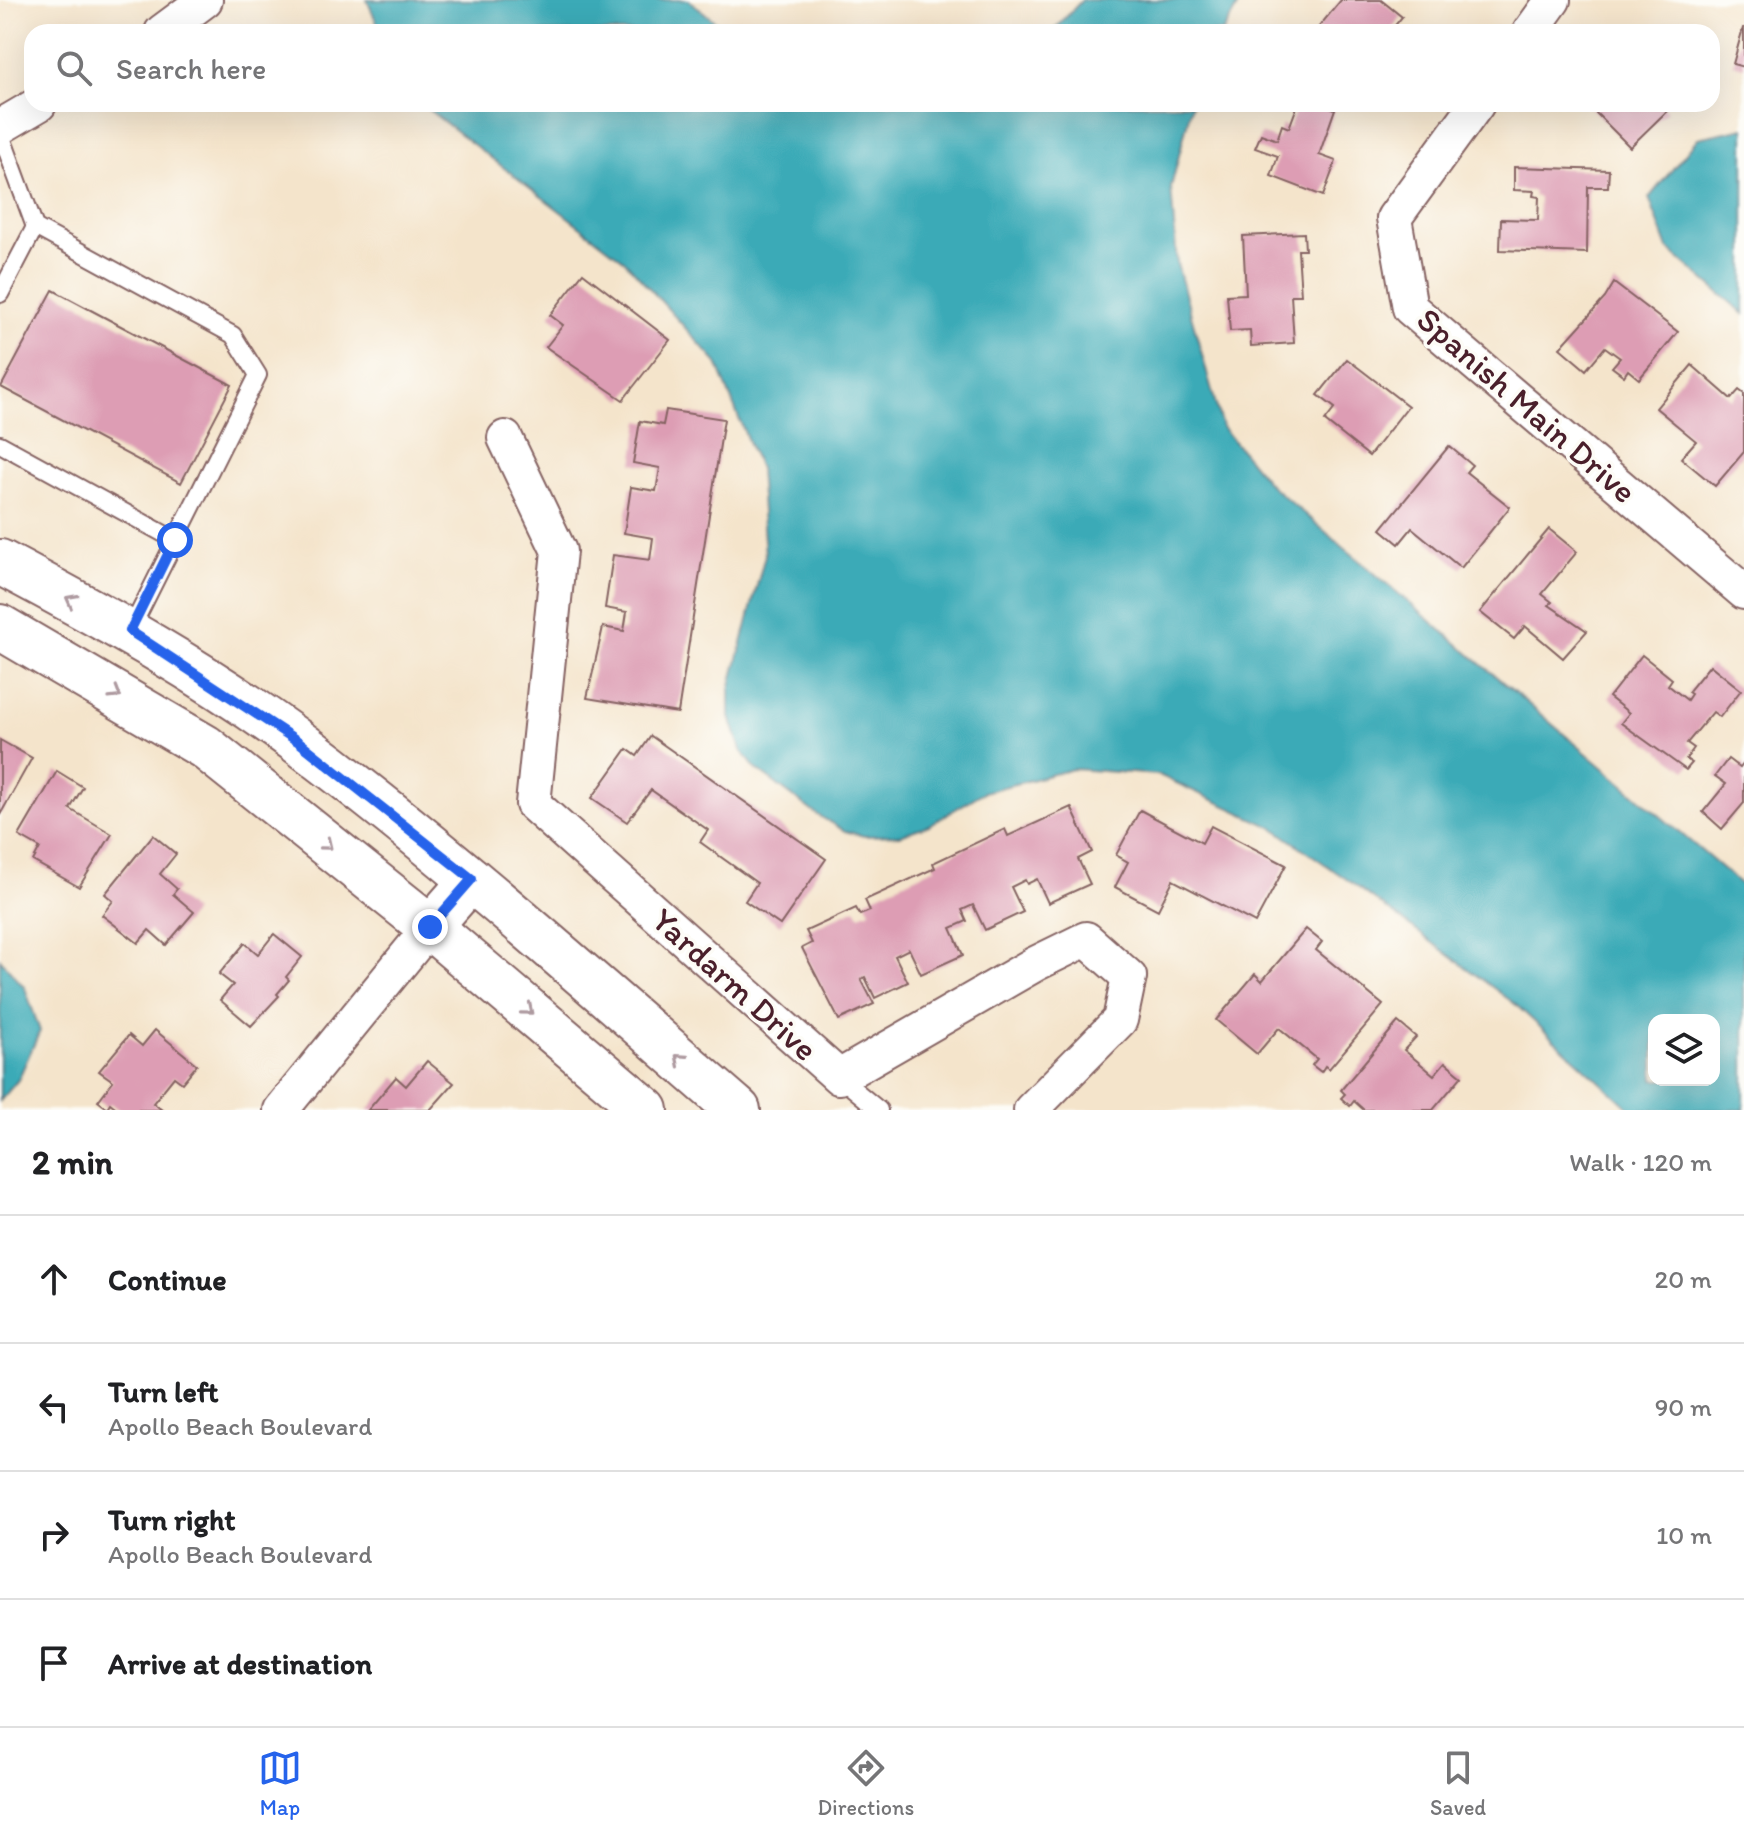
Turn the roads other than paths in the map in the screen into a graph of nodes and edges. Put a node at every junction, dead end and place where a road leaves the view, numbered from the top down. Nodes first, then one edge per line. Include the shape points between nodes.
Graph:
1 (205, 0) edge
2 (1553, 0) edge
3 (173, 24) edge
4 (1536, 24) edge
5 (27, 112) edge
6 (1471, 112) edge
7 (0, 129) edge
8 (35, 227) junction
9 (0, 294) edge
10 (505, 438) dead end
11 (0, 444) edge
12 (175, 540) junction
13 (0, 562) edge
14 (1744, 592) edge
15 (0, 627) edge
16 (130, 631) junction
17 (472, 879) junction
18 (430, 927) junction
19 (839, 1077) junction
20 (281, 1110) edge
21 (646, 1110) edge
22 (738, 1110) edge
23 (879, 1110) edge
24 (1031, 1110) edge

1 - 3 street
2 - 4 street
5 - 7 street
6 - 14 street, Spanish Main Drive via 1394,218 1410,308
7 - 8 lane
8 - 9 lane
8 - 12 lane via 233,335 258,375
10 - 19 street, Yardarm Drive via 559,551 533,804
11 - 12 lane
12 - 16 lane
16 -> 13 main road
15 -> 18 main road via 205,747
16 - 17 main road via 299,742
17 - 18 street
22 -> 17 main road
18 - 20 street
18 -> 21 main road
19 - 23 lane
19 - 24 street, Yardarm Drive via 1086,939 1129,977 1120,1020

